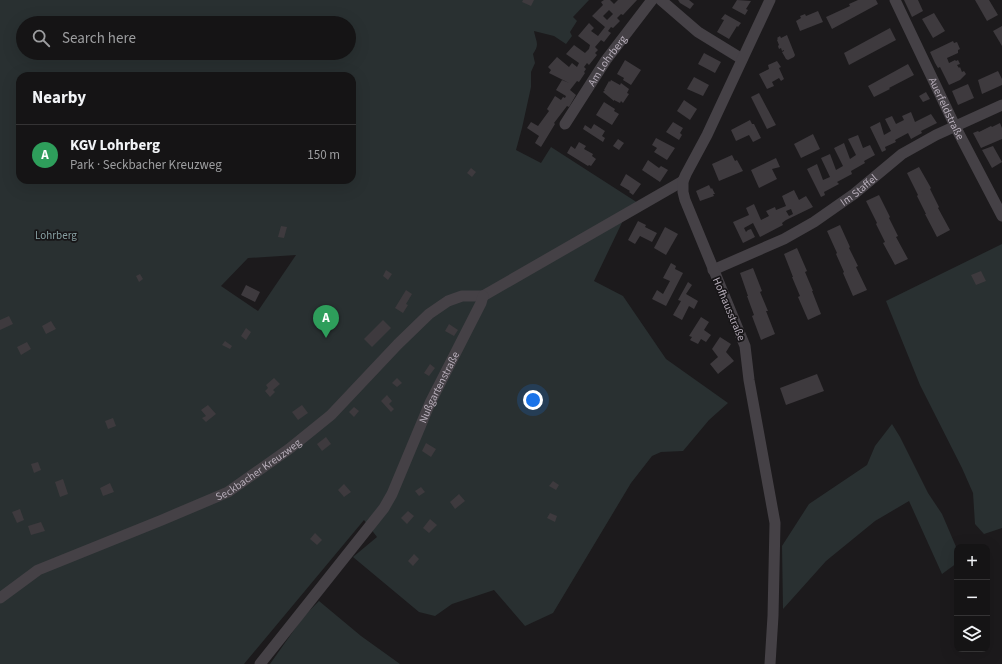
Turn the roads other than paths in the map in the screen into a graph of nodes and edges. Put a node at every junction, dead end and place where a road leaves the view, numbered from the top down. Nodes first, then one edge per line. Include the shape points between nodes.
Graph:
1 (652, 0) edge
2 (661, 0) edge
3 (770, 0) edge
4 (895, 0) edge
5 (742, 59) junction
6 (1002, 105) edge
7 (565, 124) dead end
8 (955, 126) junction
9 (683, 181) junction
10 (1002, 216) edge
11 (713, 270) junction
12 (482, 296) junction
13 (0, 598) edge
14 (260, 664) edge
15 (770, 664) edge

1 - 7 street, Am Lohrberg via 606,60
2 - 5 street via 698,32
3 - 5 street
4 - 8 street, Auerfeldstraße
5 - 9 street
6 - 8 street, Im Staffel
8 - 10 street, Auerfeldstraße
8 - 11 street, Im Staffel via 902,154 854,194 814,222 784,239
9 - 11 street, Hofhausstraße via 685,200
9 - 12 street
11 - 15 street, Hofhausstraße via 745,344 749,380 775,523
12 - 13 street, Seckbacher Kreuzweg via 462,296 448,301 429,314 331,415 289,449 228,492 38,570
12 - 14 street, Nußgartenstraße via 481,303 430,403 384,508

